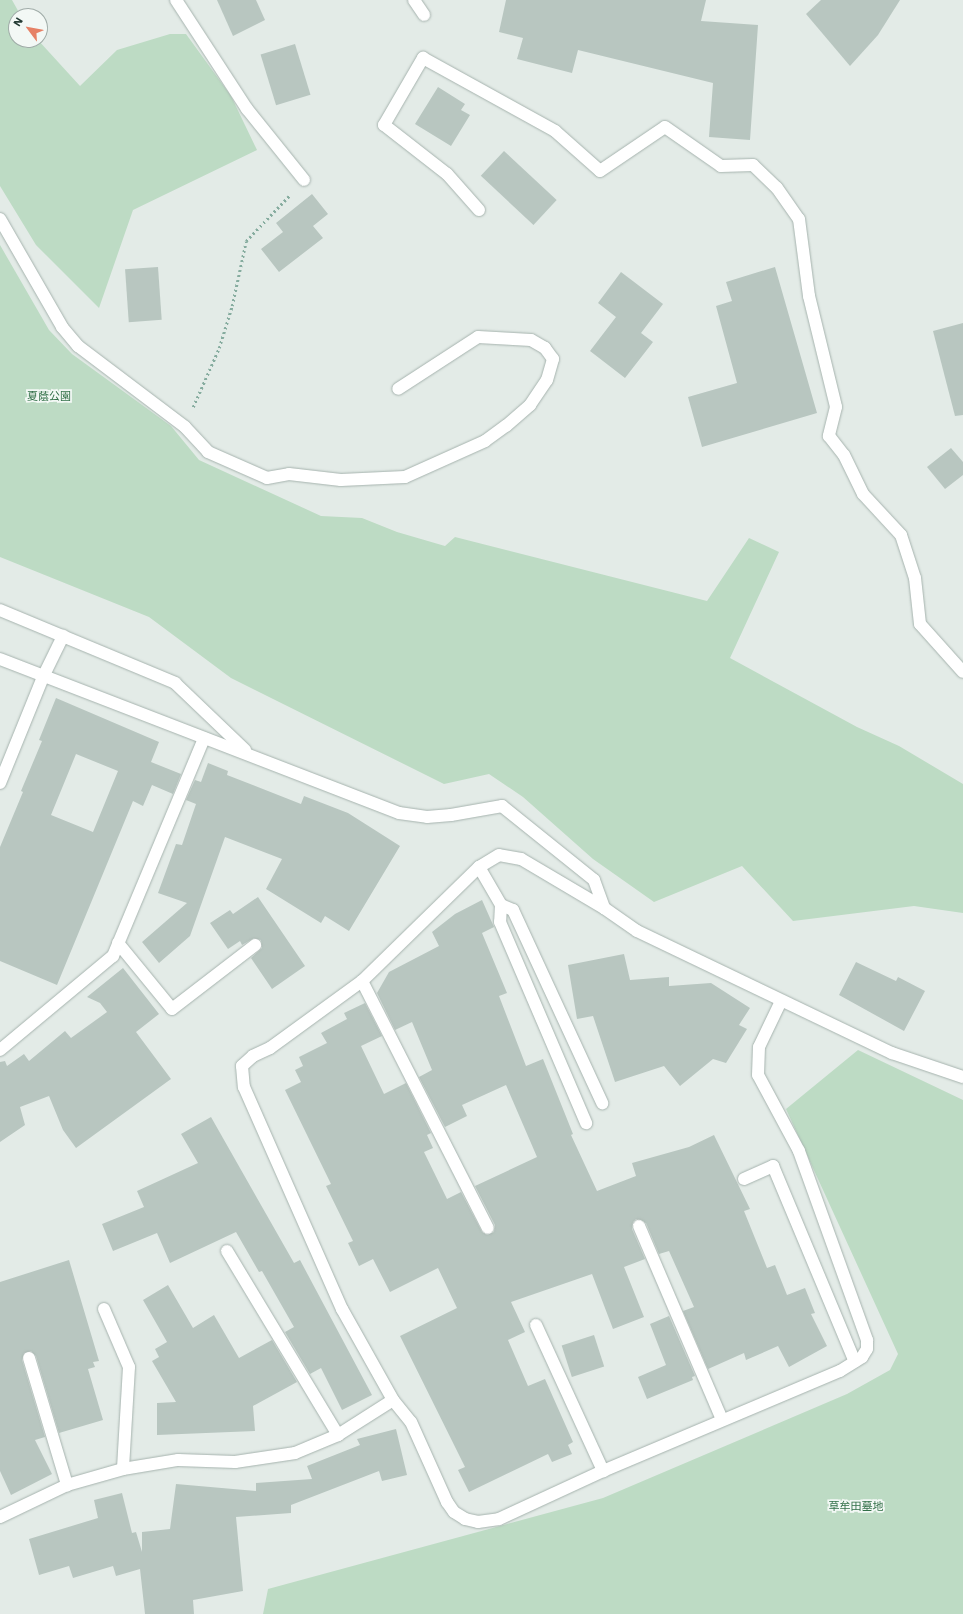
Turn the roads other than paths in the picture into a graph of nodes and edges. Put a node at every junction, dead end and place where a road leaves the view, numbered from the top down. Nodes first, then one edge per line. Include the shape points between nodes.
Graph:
1 (176, 0) edge
2 (414, 0) edge
3 (424, 15) dead end
4 (304, 180) road end
5 (479, 210) dead end
6 (0, 219) edge
7 (398, 388) dead end
8 (0, 610) edge
9 (63, 636) junction
10 (0, 659) edge
11 (963, 672) edge
12 (43, 677) junction
13 (204, 738) junction
14 (248, 754) junction
15 (0, 783) edge
16 (479, 867) junction
17 (501, 905) junction
18 (604, 908) junction
19 (118, 943) junction
20 (255, 945) dead end
21 (362, 981) junction
22 (781, 1001) junction
23 (0, 1050) edge
24 (963, 1077) edge
25 (602, 1103) dead end
26 (586, 1123) dead end
27 (744, 1179) dead end
28 (639, 1226) dead end
29 (488, 1228) dead end
30 (227, 1251) dead end
31 (104, 1309) dead end
32 (536, 1325) dead end
33 (29, 1358) dead end
34 (855, 1362) junction
35 (393, 1400) junction
36 (722, 1420) junction
37 (338, 1435) junction
38 (123, 1469) junction
39 (603, 1470) junction
40 (67, 1485) junction
41 (0, 1518) edge

1 - 4 street via 247,109
2 - 3 street
5 - 11 street via 447,174 384,125 423,58 555,131 600,171 665,127 722,166 753,165 772,183 799,219 809,296 836,407 829,436 844,454 863,494 901,535 915,578 920,624
6 - 7 street via 62,327 78,346 185,427 208,452 267,478 289,474 349,480 405,477 485,441 506,426 530,405 547,380 553,359 545,348 531,340 478,337
8 - 9 street
9 - 12 street
9 - 14 street via 175,683
10 - 12 street
12 - 13 street
12 - 15 street
13 - 14 street
13 - 19 street
14 - 18 street via 399,814 445,816 502,806 594,880
16 - 17 street
16 - 18 street via 499,856 521,859
16 - 21 street
17 - 25 street via 513,910
17 - 26 street via 500,922
18 - 22 street via 637,931
19 - 20 street via 172,1009
19 - 23 street via 112,956
21 - 29 street
21 - 35 street via 242,1066 244,1087 342,1309
22 - 24 street via 892,1053
22 - 34 street via 759,1047 758,1075 799,1151 867,1340 867,1349
27 - 34 street via 773,1166
28 - 36 street
30 - 37 street
31 - 38 street via 129,1367
32 - 39 street
33 - 40 street
34 - 36 street
35 - 37 street
35 - 39 street via 411,1422 447,1502 454,1512 465,1519 478,1522 499,1519
36 - 39 street
37 - 38 street via 287,1454 235,1462 178,1460
38 - 40 street
40 - 41 street

